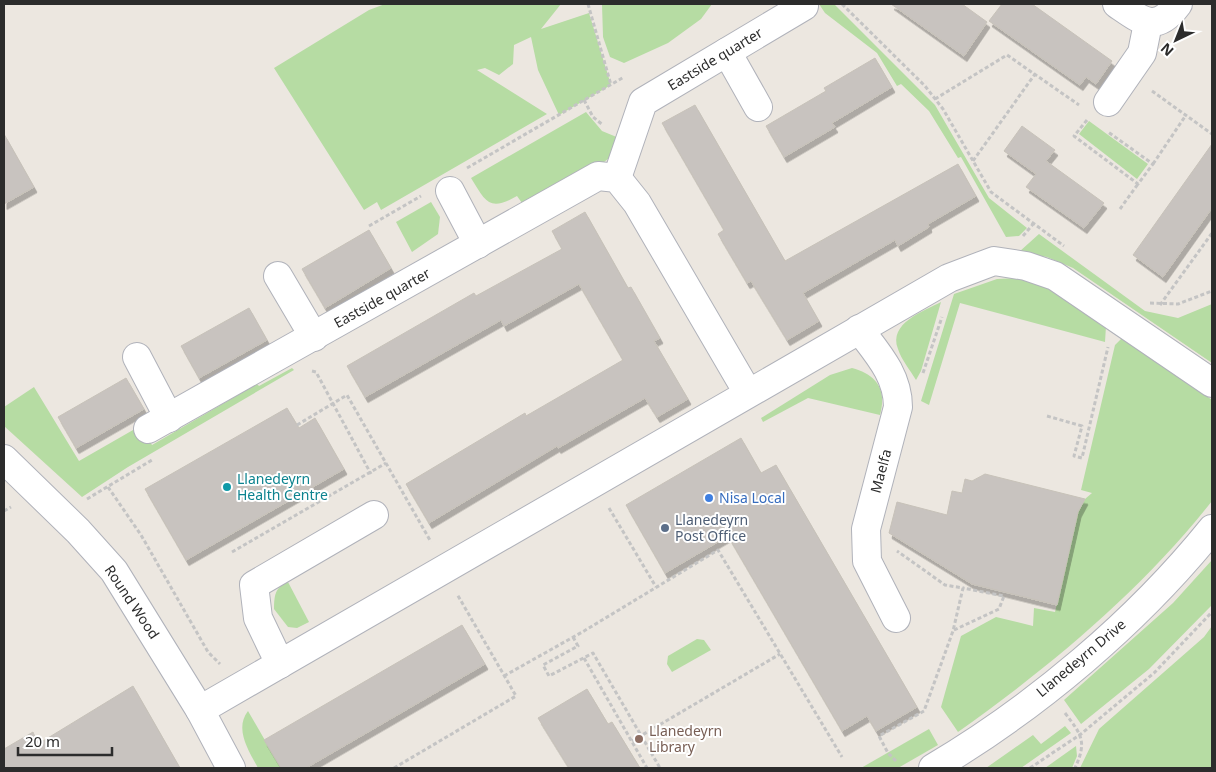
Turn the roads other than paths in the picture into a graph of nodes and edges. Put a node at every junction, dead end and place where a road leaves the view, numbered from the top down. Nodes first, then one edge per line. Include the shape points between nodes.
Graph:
1 (1117, 4) edge
2 (1178, 4) edge
3 (804, 6) dead end
4 (1148, 23) junction
5 (727, 52) junction
6 (758, 107) dead end
7 (1096, 115) road end
8 (617, 178) junction
9 (447, 184) road end
10 (478, 244) junction
11 (278, 276) dead end
12 (859, 329) junction
13 (314, 337) junction
14 (137, 356) dead end
15 (1212, 384) edge
16 (748, 394) junction
17 (4, 459) edge
18 (374, 515) dead end
19 (1212, 529) edge
20 (896, 618) dead end
21 (280, 664) junction
22 (200, 710) junction
23 (231, 768) edge
24 (934, 768) edge

1 - 4 street
2 - 4 street via 1169,15
3 - 5 street, Eastside quarter
4 - 7 street via 1142,53
5 - 6 street
5 - 8 street, Eastside quarter via 643,102
8 - 10 street, Eastside quarter via 598,176
8 - 16 street via 637,203
9 - 10 street
10 - 13 street, Eastside quarter
11 - 13 street
12 - 15 street via 949,278 994,261 1026,266 1055,276
12 - 16 street
12 - 20 street, Maelfa via 894,379 898,400 866,529 867,561
13 - 14 street, Eastside quarter via 158,424
16 - 21 street
17 - 22 street, Round Wood via 114,571
18 - 21 street via 254,586 258,618
19 - 24 street, Llanedeyrn Drive via 1163,584 1089,654 994,728
21 - 22 street
22 - 23 street, Round Wood

